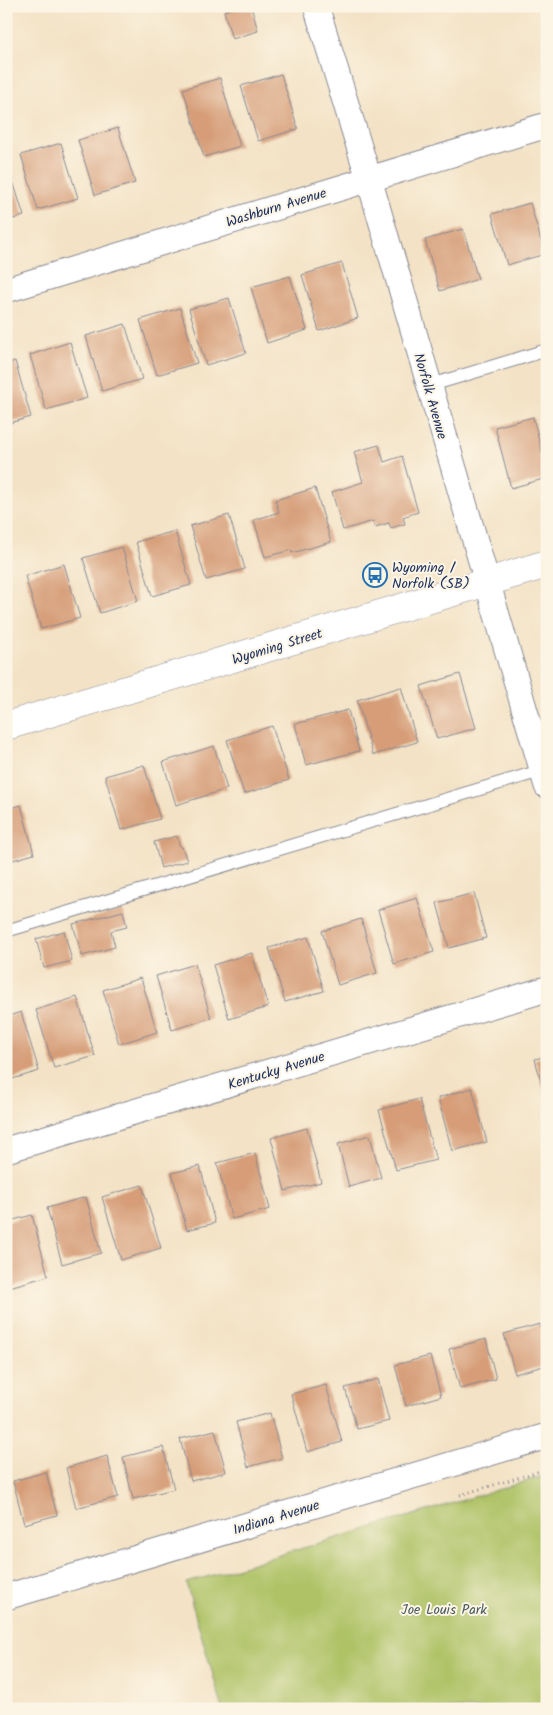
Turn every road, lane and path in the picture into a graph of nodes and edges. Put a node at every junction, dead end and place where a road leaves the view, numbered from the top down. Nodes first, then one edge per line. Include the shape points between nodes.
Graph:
1 (316, 6) edge
2 (547, 125) edge
3 (368, 179) junction
4 (6, 290) edge
5 (547, 350) edge
6 (428, 386) junction
7 (547, 564) edge
8 (488, 583) junction
9 (6, 726) edge
10 (545, 775) edge
11 (6, 931) edge
12 (547, 989) edge
13 (6, 1150) edge
14 (547, 1436) edge
15 (6, 1597) edge

1 - 3 street, Norfolk Avenue
2 - 3 street, Washburn Avenue
3 - 4 street, Washburn Avenue
3 - 6 street, Norfolk Avenue
5 - 6 lane
6 - 8 street, Norfolk Avenue
7 - 8 street, Wyoming Street
8 - 9 street, Wyoming Street
8 - 10 street, Norfolk Avenue
10 - 11 lane
12 - 13 street, Kentucky Avenue
14 - 15 street, Indiana Avenue

